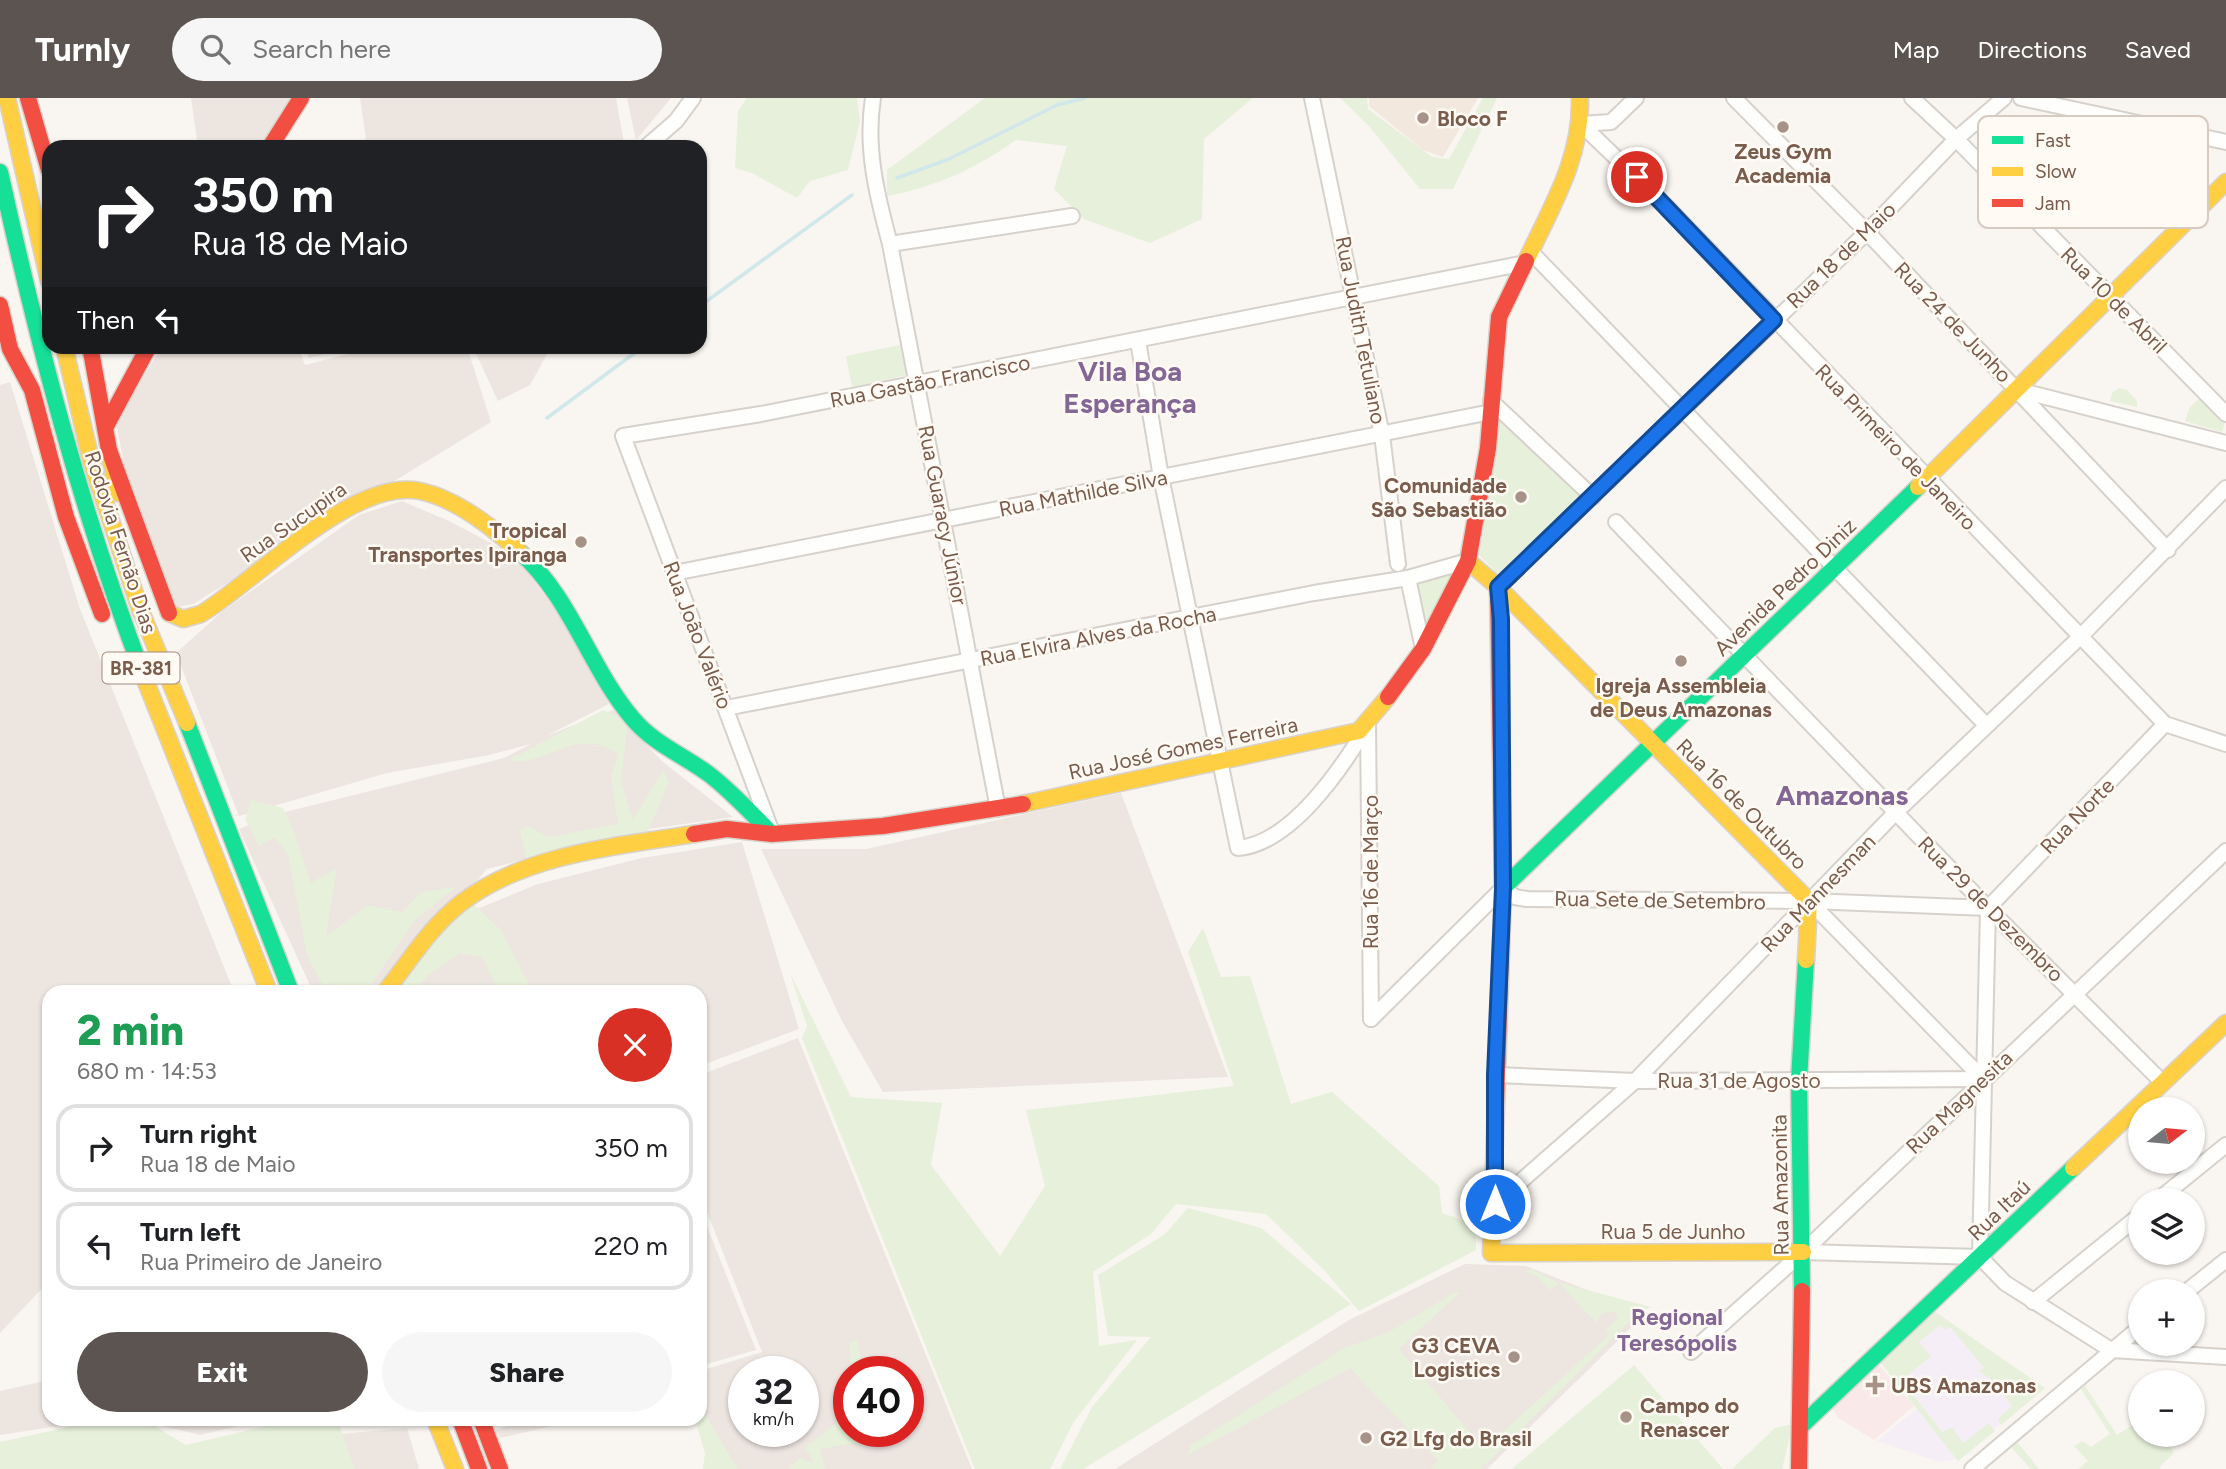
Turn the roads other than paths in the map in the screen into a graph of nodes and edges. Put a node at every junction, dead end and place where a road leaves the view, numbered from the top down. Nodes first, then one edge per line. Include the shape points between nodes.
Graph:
1 (7, 98) edge
2 (28, 98) edge
3 (301, 98) edge
4 (694, 98) edge
5 (873, 98) edge
6 (1312, 98) edge
7 (1580, 98) edge
8 (1636, 98) edge
9 (1734, 98) edge
10 (1912, 98) edge
11 (2004, 98) edge
12 (2021, 98) edge
13 (1983, 116) edge
14 (2105, 116) edge
15 (1978, 120) edge
16 (1581, 124) junction
17 (2208, 138) edge
18 (1956, 139) junction
19 (274, 140) edge
20 (654, 140) edge
21 (2226, 142) edge
22 (42, 146) edge
23 (1978, 161) edge
24 (0, 172) edge
25 (2226, 182) edge
26 (2208, 200) edge
27 (1072, 216) dead end
28 (2043, 228) edge
29 (2179, 228) edge
30 (1867, 232) junction
31 (890, 244) junction
32 (42, 250) edge
33 (1528, 257) junction
34 (1355, 296) junction
35 (2110, 296) junction
36 (0, 304) edge
37 (1774, 320) junction
38 (1138, 341) junction
39 (42, 354) edge
40 (42, 354) edge
41 (66, 354) edge
42 (91, 354) edge
43 (145, 354) edge
44 (916, 382) junction
45 (2017, 390) junction
46 (1491, 407) junction
47 (1682, 408) junction
48 (2226, 414) edge
49 (105, 428) junction
50 (1382, 435) junction
51 (623, 436) joint
52 (2226, 443) edge
53 (108, 450) junction
54 (1161, 477) junction
55 (1927, 478) junction
56 (2226, 488) edge
57 (1593, 497) junction
58 (944, 520) junction
59 (1616, 523) dead end
60 (2168, 550) junction
61 (1468, 562) junction
62 (1398, 564) dead end
63 (1835, 569) junction
64 (674, 573) junction
65 (1408, 578) junction
66 (1498, 587) junction
67 (1191, 617) junction
68 (110, 635) dead end
69 (2079, 638) junction
70 (1423, 649) junction
71 (1745, 655) junction
72 (120, 660) dead end
73 (972, 661) junction
74 (726, 708) junction
75 (1368, 724) junction
76 (2165, 724) junction
77 (1986, 725) junction
78 (1653, 744) junction
79 (2226, 744) edge
80 (1219, 760) junction
81 (206, 768) junction
82 (998, 809) junction
83 (1896, 812) junction
84 (772, 834) junction
85 (2226, 851) edge
86 (1503, 888) junction
87 (1809, 901) junction
88 (1988, 908) junction
89 (251, 985) edge
90 (266, 985) edge
91 (288, 985) edge
92 (390, 985) edge
93 (2075, 992) junction
94 (1371, 1019) joint
95 (2226, 1023) edge
96 (1495, 1075) junction
97 (1983, 1079) junction
98 (1799, 1080) junction
99 (1635, 1081) junction
100 (2163, 1083) junction
101 (2226, 1145) edge
102 (2173, 1188) edge
103 (1495, 1204) junction
104 (2128, 1225) edge
105 (1803, 1252) junction
106 (1980, 1257) junction
107 (2226, 1260) edge
108 (2202, 1279) edge
109 (2033, 1301) junction
110 (2128, 1337) edge
111 (2111, 1350) junction
112 (1691, 1352) dead end
113 (2226, 1357) edge
114 (438, 1426) edge
115 (463, 1426) edge
116 (484, 1426) edge
117 (1800, 1427) junction
118 (455, 1469) edge
119 (479, 1469) edge
120 (500, 1469) edge
121 (1798, 1469) edge
122 (1972, 1469) edge

1 - 32 main road
2 - 22 main road
3 - 19 main road
4 - 20 street
5 - 31 street, Rua Guaracy Júnior via 869,138
6 - 34 street, Rua Judith Tetuliano
7 - 16 main road
8 - 16 street via 1611,122
9 - 30 street, Rua 24 de Junho
10 - 18 street, Rua 10 de Abril
11 - 13 street, Rua 18 de Maio
12 - 14 street
15 - 18 street, Rua 18 de Maio
16 - 33 main road via 1571,166
16 - 37 street, Rua Primeiro de Janeiro
17 - 21 street
18 - 23 street, Rua 10 de Abril
18 - 30 street, Rua 18 de Maio
24 - 39 main road, Rodovia Fernão Dias / BR-381
25 - 26 main road, Avenida Pedro Diniz
27 - 31 street
28 - 35 street, Rua 10 de Abril
29 - 35 main road, Avenida Pedro Diniz
30 - 37 street, Rua 18 de Maio
30 - 45 street, Rua 24 de Junho
31 - 44 street, Rua Guaracy Júnior
33 - 34 street, Rua Gastão Francisco
33 - 46 main road via 1499,317
33 - 47 street
34 - 38 street, Rua Gastão Francisco
34 - 50 street, Rua Judith Tetuliano
35 - 45 main road, Avenida Pedro Diniz
35 - 48 street, Rua 10 de Abril
36 - 68 main road, BR-381 via 10,349 32,390 66,517
37 - 47 street, Rua 18 de Maio
37 - 55 street, Rua Primeiro de Janeiro
38 - 44 street, Rua Gastão Francisco
38 - 54 street
40 - 90 main road, Rodovia Fernão Dias / BR-381 via 90,525 130,640
41 - 81 main road, Rodovia Fernão Dias / BR-381 via 91,460 136,597
42 - 49 main road, BR-381
43 - 49 main road
44 - 51 street, Rua Gastão Francisco
44 - 58 street, Rua Guaracy Júnior
45 - 52 street
45 - 55 main road, Avenida Pedro Diniz
45 - 60 street, Rua 24 de Junho
46 - 50 street, Rua Mathilde Silva
46 - 57 street
46 - 61 main road
47 - 57 street, Rua 18 de Maio
47 - 63 street
49 - 53 main road, BR-381
50 - 54 street, Rua Mathilde Silva
50 - 62 street, Rua Judith Tetuliano
51 - 64 street, Rua João Valério
53 - 81 main road, BR-381 via 126,522
53 - 84 main road, Rua Sucupira via 169,613 181,620 206,611 363,498 391,490 422,491 469,514 538,568 555,589 599,670 633,718 656,742 709,774
54 - 58 street, Rua Mathilde Silva
54 - 67 street
55 - 63 main road, Avenida Pedro Diniz
55 - 69 street, Rua Primeiro de Janeiro
56 - 60 street, Rua Mannesman
57 - 66 street, Rua 18 de Maio
58 - 64 street, Rua Mathilde Silva
58 - 73 street, Rua Guaracy Júnior
59 - 71 street, Rua 29 de Dezembro
60 - 69 street, Rua Mannesman
61 - 65 street, Rua Elvira Alves da Rocha
61 - 66 main road, Rua 16 de Outubro
61 - 70 main road
63 - 71 main road, Avenida Pedro Diniz
63 - 77 street
64 - 74 street, Rua João Valério
65 - 67 street, Rua Elvira Alves da Rocha
65 - 70 street
66 - 78 main road, Rua 16 de Outubro
66 - 86 main road
67 - 73 street, Rua Elvira Alves da Rocha
67 - 80 street
69 - 76 street, Rua Primeiro de Janeiro
69 - 77 street, Rua Mannesman
70 - 75 main road
71 - 78 main road, Avenida Pedro Diniz
71 - 83 street, Rua 29 de Dezembro
72 - 89 main road, BR-381
73 - 74 street, Rua Elvira Alves da Rocha
73 - 82 street, Rua Guaracy Júnior
74 - 84 street, Rua João Valério
75 - 80 main road, Rua José Gomes Ferreira via 1328,739
75 - 80 street via 1349,756 1302,811 1269,841 1254,847 1238,848
75 - 94 street, Rua 16 de Março
76 - 79 street, Rua Primeiro de Janeiro
76 - 88 street, Rua Norte
77 - 83 street, Rua Mannesman
78 - 86 main road, Avenida Pedro Diniz
78 - 87 main road, Rua 16 de Outubro
80 - 82 main road, Rua José Gomes Ferreira
81 - 91 main road, Rodovia Fernão Dias / BR-381
82 - 84 main road, Rua José Gomes Ferreira via 883,826
83 - 87 street, Rua Mannesman
83 - 88 street, Rua 29 de Dezembro
84 - 92 main road, Rua José Gomes Ferreira via 726,829 569,858 500,880 461,903
85 - 93 street, Rua Magnesita
86 - 87 street, Rua Sete de Setembro via 1527,899
86 - 94 street, Avenida Pedro Diniz
86 - 96 main road
87 - 88 street, Rua Sete de Setembro
87 - 97 street, Rua 16 de Outubro
87 - 98 main road, Rua Amazonita
87 - 99 street, Rua Mannesman
88 - 93 street, Rua 29 de Dezembro
88 - 97 street
93 - 97 street, Rua Magnesita
93 - 100 street, Rua 29 de Dezembro
95 - 100 main road, Rua Itaú
96 - 99 street, Rua 31 de Agosto
96 - 103 main road
97 - 98 street, Rua 31 de Agosto
97 - 105 street, Rua Magnesita
97 - 106 street
98 - 99 street, Rua 31 de Agosto
98 - 105 main road, Rua Amazonita
99 - 103 street, Rua Mannesman
100 - 106 main road, Rua Itaú
101 - 102 street
103 - 105 main road, Rua 5 de Junho via 1491,1253
104 - 109 street
105 - 106 street, Rua 5 de Junho
105 - 112 street, Rua Magnesita
105 - 117 main road, Rua Amazonita
106 - 109 street via 2005,1283
106 - 117 main road, Rua Itaú
107 - 108 street
109 - 111 street
110 - 111 street
111 - 113 street
111 - 122 street
114 - 118 main road
115 - 119 main road
116 - 120 main road
117 - 121 main road, Rua Amazonita

